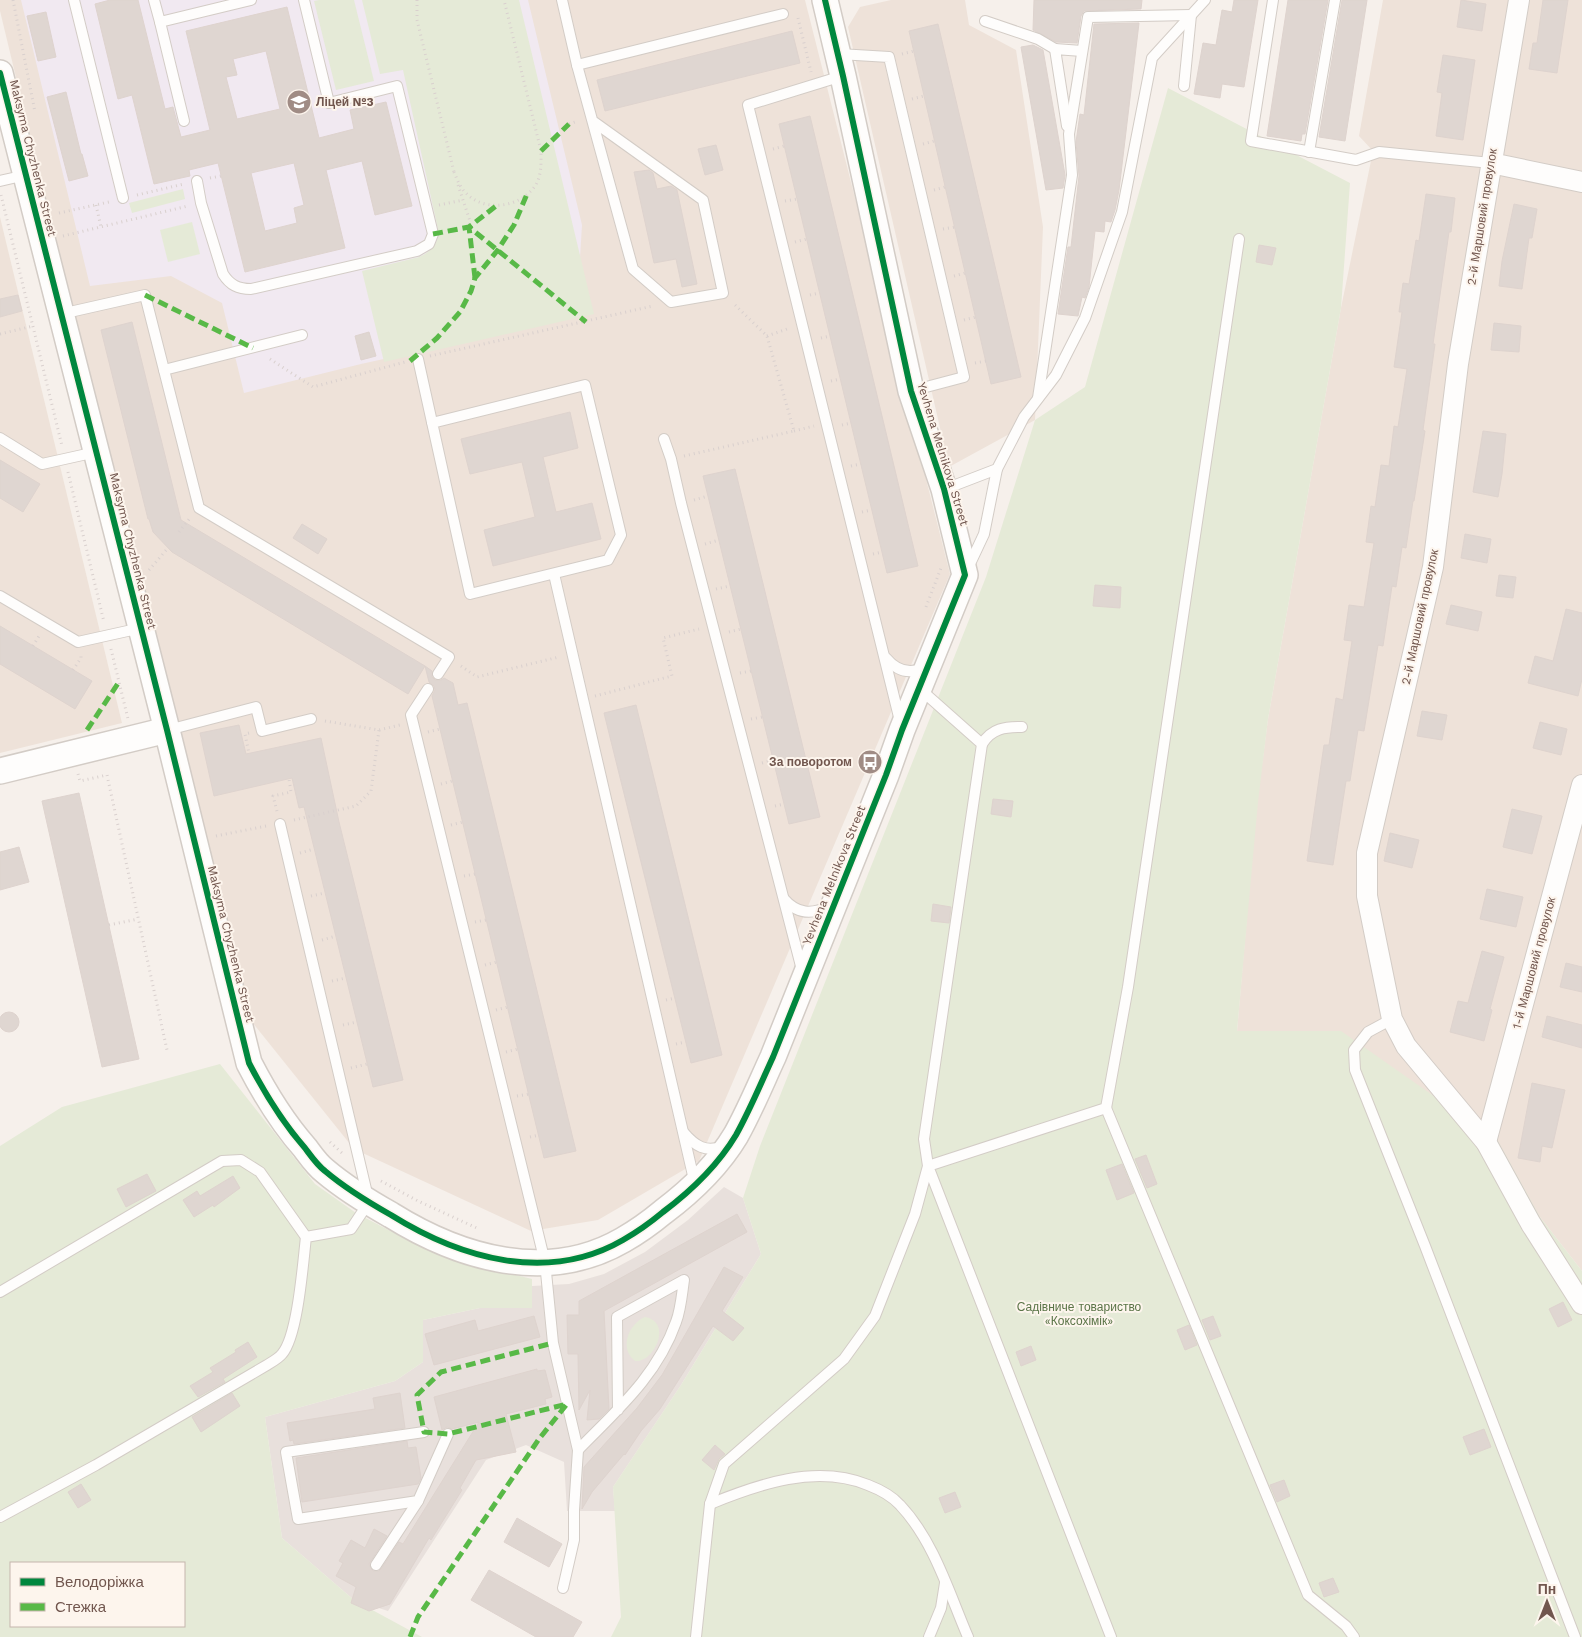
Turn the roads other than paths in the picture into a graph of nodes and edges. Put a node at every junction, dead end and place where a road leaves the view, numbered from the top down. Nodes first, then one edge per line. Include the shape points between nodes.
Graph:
1 (74, 0) edge
2 (154, 0) edge
3 (251, 0) edge
4 (304, 0) edge
5 (562, 0) edge
6 (825, 0) edge
7 (1205, 0) edge
8 (1273, 0) edge
9 (1335, 0) edge
10 (1519, 0) edge
11 (783, 14) dead end
12 (1191, 15) junction
13 (985, 20) dead end
14 (160, 22) junction
15 (1055, 49) junction
16 (1082, 51) junction
17 (576, 65) junction
18 (841, 65) junction
19 (0, 73) edge
20 (1184, 86) dead end
21 (184, 121) dead end
22 (594, 122) junction
23 (1069, 134) junction
24 (1309, 152) junction
25 (1491, 163) junction
26 (26, 175) junction
27 (0, 181) edge
28 (197, 181) dead end
29 (1582, 182) edge
30 (123, 198) dead end
31 (1239, 239) dead end
32 (61, 314) junction
33 (302, 335) dead end
34 (418, 359) road end
35 (164, 370) junction
36 (911, 390) junction
37 (1037, 400) junction
38 (432, 423) junction
39 (0, 438) edge
40 (664, 439) dead end
41 (96, 452) junction
42 (997, 469) junction
43 (944, 489) junction
44 (554, 574) junction
45 (965, 574) junction
46 (0, 596) edge
47 (141, 628) junction
48 (884, 657) junction
49 (930, 662) junction
50 (438, 674) dead end
51 (919, 688) junction
52 (428, 689) dead end
53 (311, 720) road end
54 (1022, 727) dead end
55 (167, 730) junction
56 (902, 730) junction
57 (982, 744) junction
58 (0, 771) edge
59 (1582, 785) edge
60 (280, 824) road end
61 (783, 897) junction
62 (837, 899) junction
63 (804, 979) junction
64 (1392, 1019) junction
65 (242, 1035) joint
66 (1106, 1108) junction
67 (683, 1131) junction
68 (731, 1142) junction
69 (1486, 1142) junction
70 (928, 1166) junction
71 (696, 1185) junction
72 (369, 1202) junction
73 (306, 1237) junction
74 (545, 1262) junction
75 (0, 1292) edge
76 (1582, 1304) edge
77 (618, 1410) junction
78 (424, 1432) dead end
79 (448, 1434) dead end
80 (578, 1450) junction
81 (418, 1501) junction
82 (710, 1504) junction
83 (0, 1517) edge
84 (376, 1565) dead end
85 (945, 1582) junction
86 (564, 1588) dead end
87 (696, 1637) edge
88 (929, 1637) edge
89 (968, 1637) edge
90 (1111, 1637) edge
91 (1354, 1637) edge
92 (1574, 1637) edge

1 - 30 lane
2 - 14 lane
3 - 14 lane
4 - 28 lane via 329,103 397,86 433,234 429,244 417,252 251,290 234,286 222,274
5 - 17 lane
6 - 18 street, Yevhena Melnikova Street
7 - 12 lane
8 - 24 lane via 1251,141
9 - 24 lane
10 - 25 street, 2-й Маршовий провулок
11 - 17 lane
12 - 16 lane via 1088,17
12 - 20 lane
12 - 37 lane via 1152,58 1122,212 1085,318 1056,375
13 - 15 lane via 1038,39
14 - 21 lane
15 - 16 lane
15 - 23 lane
16 - 23 lane
17 - 22 lane
18 - 36 street, Yevhena Melnikova Street
18 - 36 lane via 889,57 964,377
18 - 48 lane via 814,85 748,105
19 - 26 street, Maksyma Chyzhenka Street
22 - 22 lane via 633,268 671,302 723,293 702,200
23 - 37 lane via 1072,175
24 - 25 lane via 1356,160 1379,152
25 - 29 street
25 - 64 street, 2-й Маршовий провулок via 1458,364 1433,567 1367,853 1367,896
26 - 27 lane
26 - 32 street, Maksyma Chyzhenka Street
31 - 66 lane via 1128,987
32 - 35 lane via 145,295
32 - 41 street, Maksyma Chyzhenka Street
33 - 35 lane
34 - 38 lane
35 - 50 lane via 198,508 449,658
36 - 43 street, Yevhena Melnikova Street
37 - 42 lane via 1024,417
38 - 44 lane via 470,594
38 - 44 lane via 585,385 621,535 608,560
39 - 41 lane via 42,464
40 - 61 lane
41 - 47 street, Maksyma Chyzhenka Street
42 - 43 lane
42 - 45 lane via 984,534
43 - 45 street, Yevhena Melnikova Street
44 - 67 lane
45 - 49 street, Yevhena Melnikova Street
46 - 47 lane via 78,642
47 - 55 street, Maksyma Chyzhenka Street
48 - 49 lane via 892,665 912,672
48 - 56 lane
49 - 51 street, Yevhena Melnikova Street
51 - 56 street, Yevhena Melnikova Street
51 - 57 lane
52 - 74 lane via 411,714
53 - 55 lane via 262,731 256,707
54 - 57 lane via 996,730
55 - 58 street
55 - 65 street, Maksyma Chyzhenka Street
56 - 62 street, Yevhena Melnikova Street
57 - 70 lane via 924,1139
59 - 69 street, 1-й Маршовий провулок
60 - 72 lane
61 - 62 lane via 798,911 807,912 828,907
61 - 63 lane
62 - 63 street, Yevhena Melnikova Street
63 - 68 street, Yevhena Melnikova Street via 755,1098
64 - 69 street, 2-й Маршовий провулок via 1406,1046
64 - 92 lane via 1368,1032 1354,1050 1355,1070
65 - 72 street, Yevhena Melnikova Street via 249,1063 284,1124 324,1170
66 - 70 lane
66 - 91 lane via 1308,1595 1346,1626
67 - 68 lane via 693,1144 710,1150
67 - 71 lane
68 - 71 street, Yevhena Melnikova Street
69 - 76 street, 2-й Маршовий провулок via 1531,1224
70 - 82 lane via 915,1214 874,1316 844,1359 724,1464
70 - 90 lane
71 - 74 street, Yevhena Melnikova Street via 622,1241 596,1252
72 - 73 lane via 351,1229
72 - 74 street, Yevhena Melnikova Street via 407,1225 468,1252 518,1263
73 - 75 lane via 260,1172 241,1160 222,1161
73 - 83 lane via 296,1317 283,1354 96,1465
74 - 80 lane via 553,1343
77 - 77 lane via 657,1363 677,1321 684,1280 617,1317
77 - 80 lane
78 - 81 lane via 286,1452 298,1519
79 - 81 lane
80 - 86 lane via 574,1540
81 - 84 lane
82 - 85 lane via 750,1488 794,1478 836,1476 855,1479 886,1493 900,1505 921,1534
82 - 87 lane
85 - 88 lane via 941,1608
85 - 89 lane

